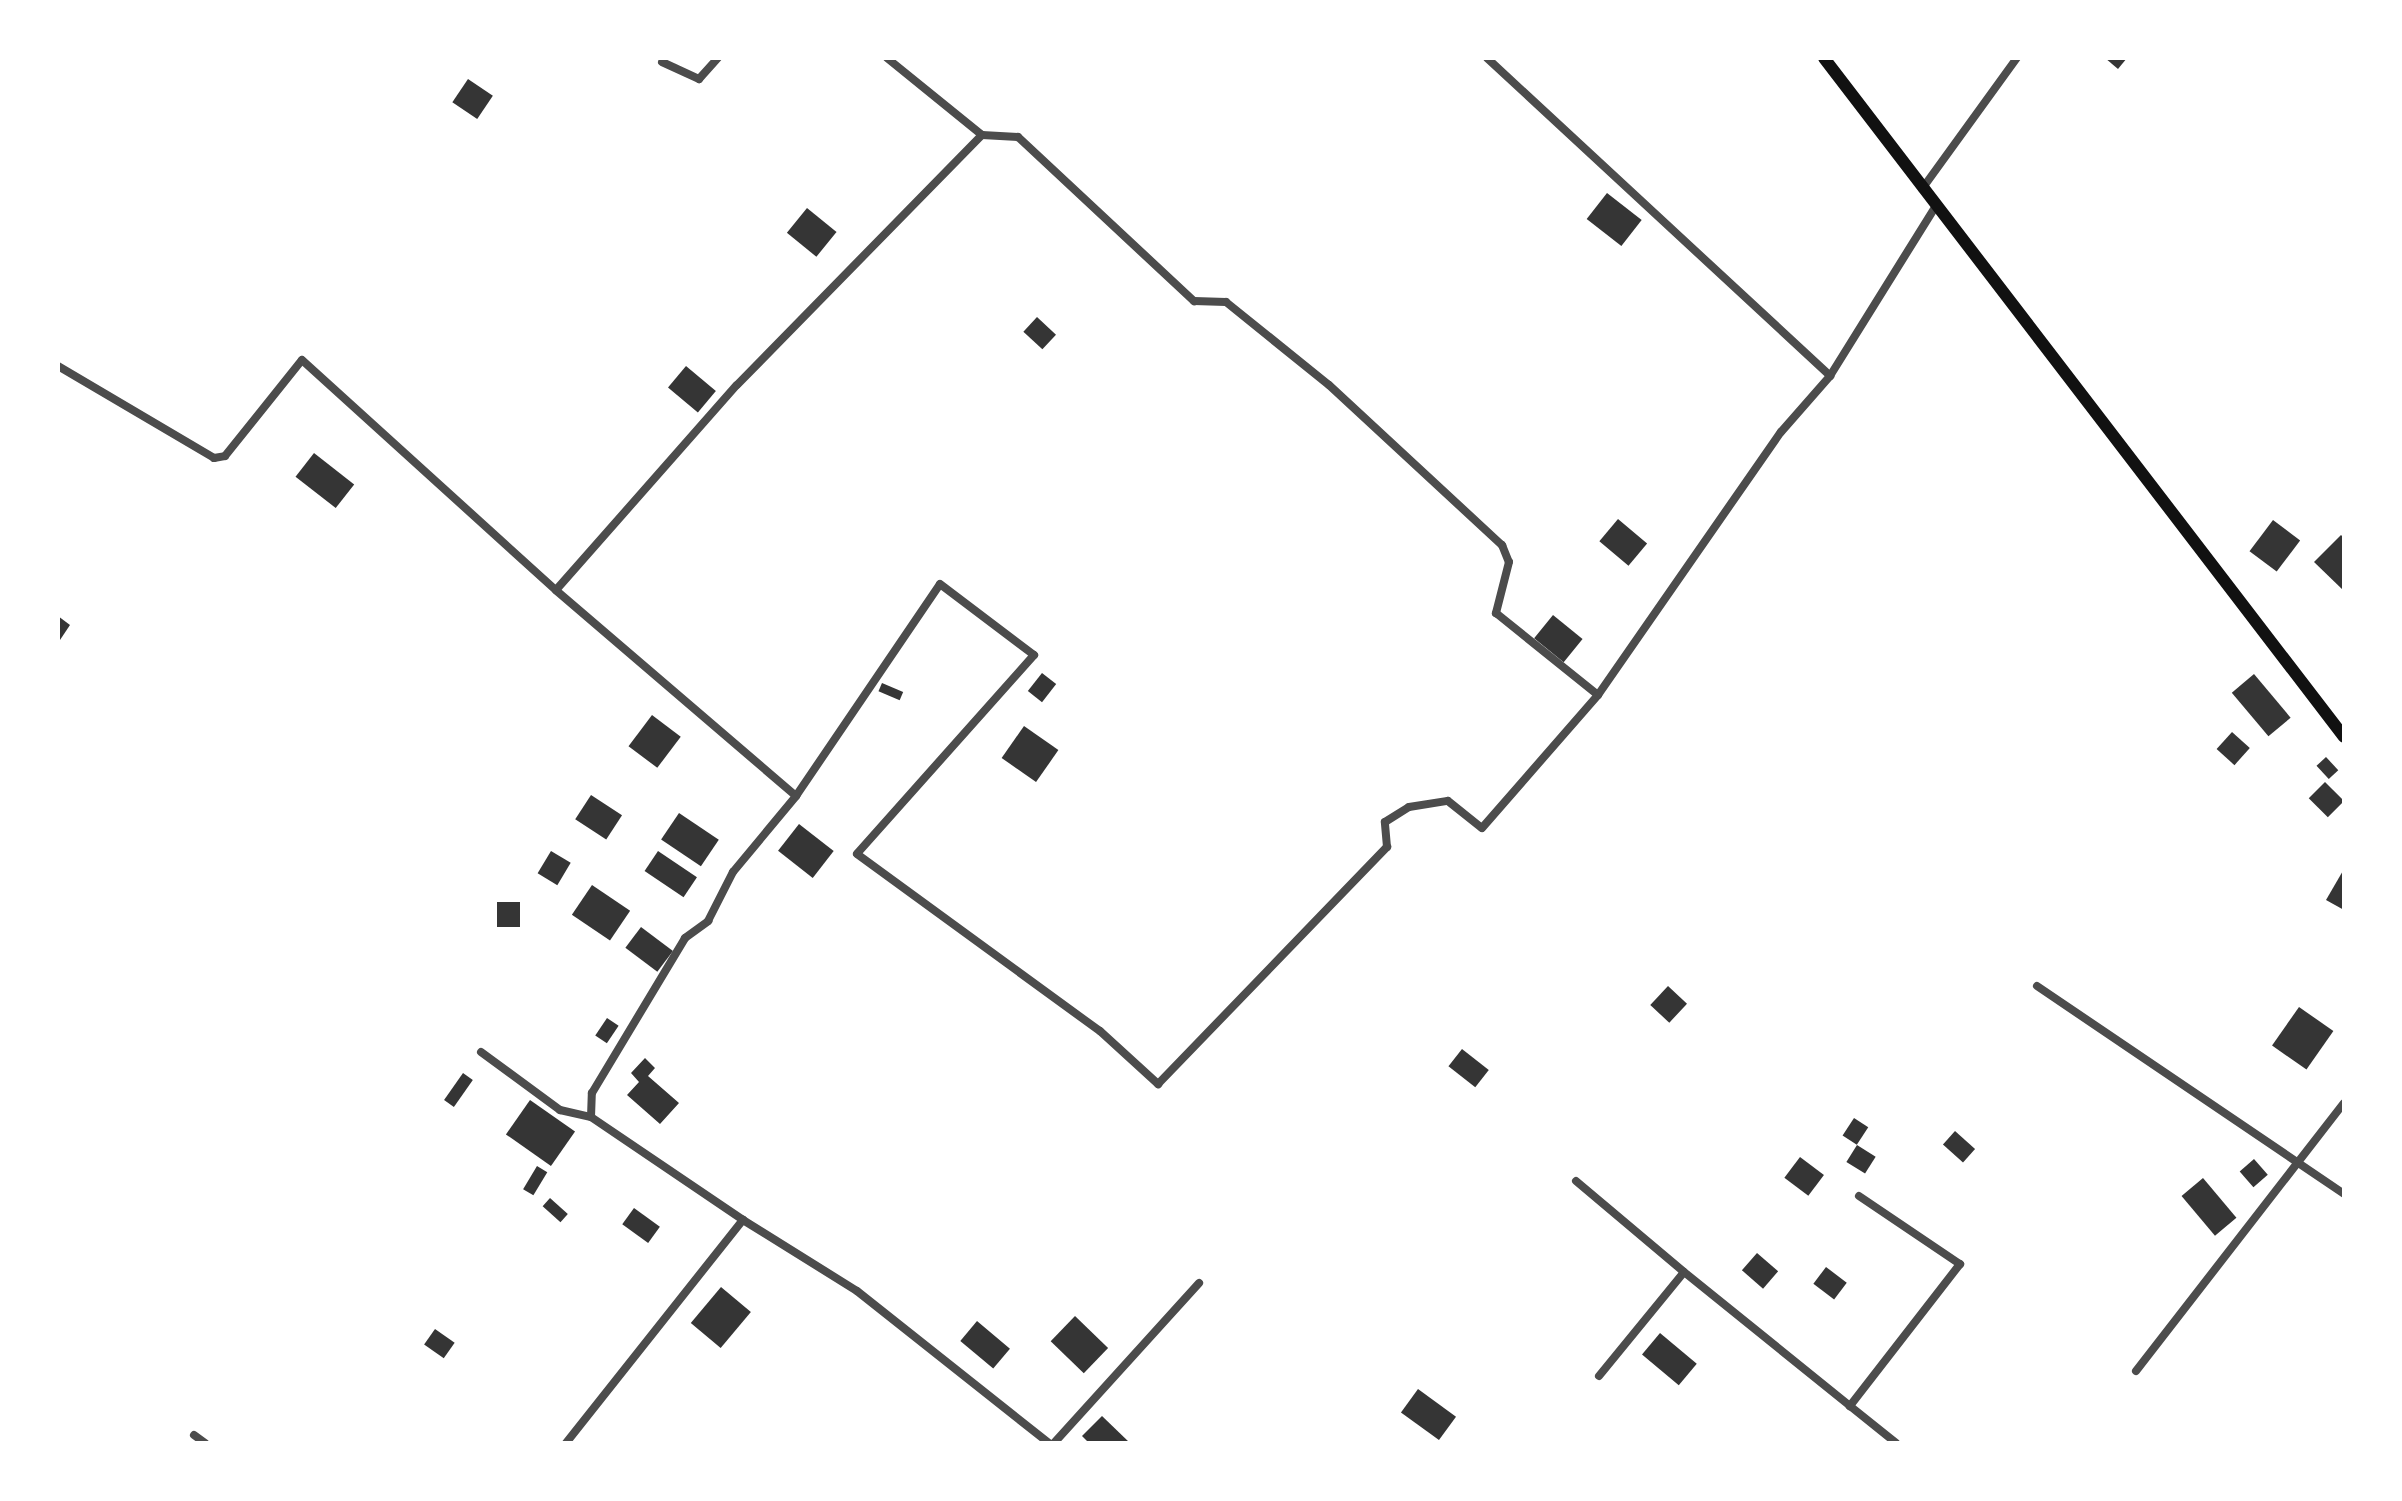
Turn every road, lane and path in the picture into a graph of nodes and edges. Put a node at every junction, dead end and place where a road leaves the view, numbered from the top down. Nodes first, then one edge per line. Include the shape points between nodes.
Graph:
1 (718, 58) edge
2 (887, 58) edge
3 (1487, 58) edge
4 (1824, 58) edge
5 (2017, 58) edge
6 (662, 62) dead end
7 (982, 135) junction
8 (1922, 189) junction
9 (1935, 207) junction
10 (58, 366) edge
11 (1830, 376) junction
12 (556, 590) junction
13 (1598, 695) junction
14 (2344, 737) edge
15 (796, 796) junction
16 (2037, 986) dead end
17 (481, 1052) dead end
18 (2344, 1103) edge
19 (591, 1117) junction
20 (2301, 1158) junction
21 (1576, 1181) dead end
22 (2344, 1194) edge
23 (1859, 1196) dead end
24 (743, 1220) junction
25 (1684, 1272) junction
26 (1199, 1283) dead end
27 (2136, 1371) dead end
28 (1599, 1376) dead end
29 (1850, 1406) junction
30 (194, 1435) dead end
31 (205, 1443) edge
32 (566, 1443) edge
33 (1052, 1443) edge
34 (1896, 1443) edge

1 - 6 street via 699,79
2 - 7 street
3 - 11 street
4 - 8 main road
5 - 8 street
7 - 12 street via 737,385
7 - 13 street via 1018,137 1194,301 1226,302 1329,385 1502,545 1509,562 1496,613
8 - 9 main road
9 - 11 street
9 - 14 main road
10 - 12 street via 214,458 225,456 302,360
11 - 13 street via 1781,432
12 - 15 street
13 - 15 street via 1482,828 1448,801 1409,807 1385,822 1387,847 1158,1084 1100,1031 857,854 1034,655 940,584
15 - 19 street via 733,872 708,921 685,938 592,1093
16 - 20 street
17 - 19 street via 560,1110
18 - 20 street
19 - 24 street
20 - 22 street
20 - 27 street
21 - 25 street
23 - 29 street via 1960,1264
24 - 32 street
24 - 33 street via 857,1291
25 - 28 street
25 - 29 street
26 - 33 street
29 - 34 street
30 - 31 street

